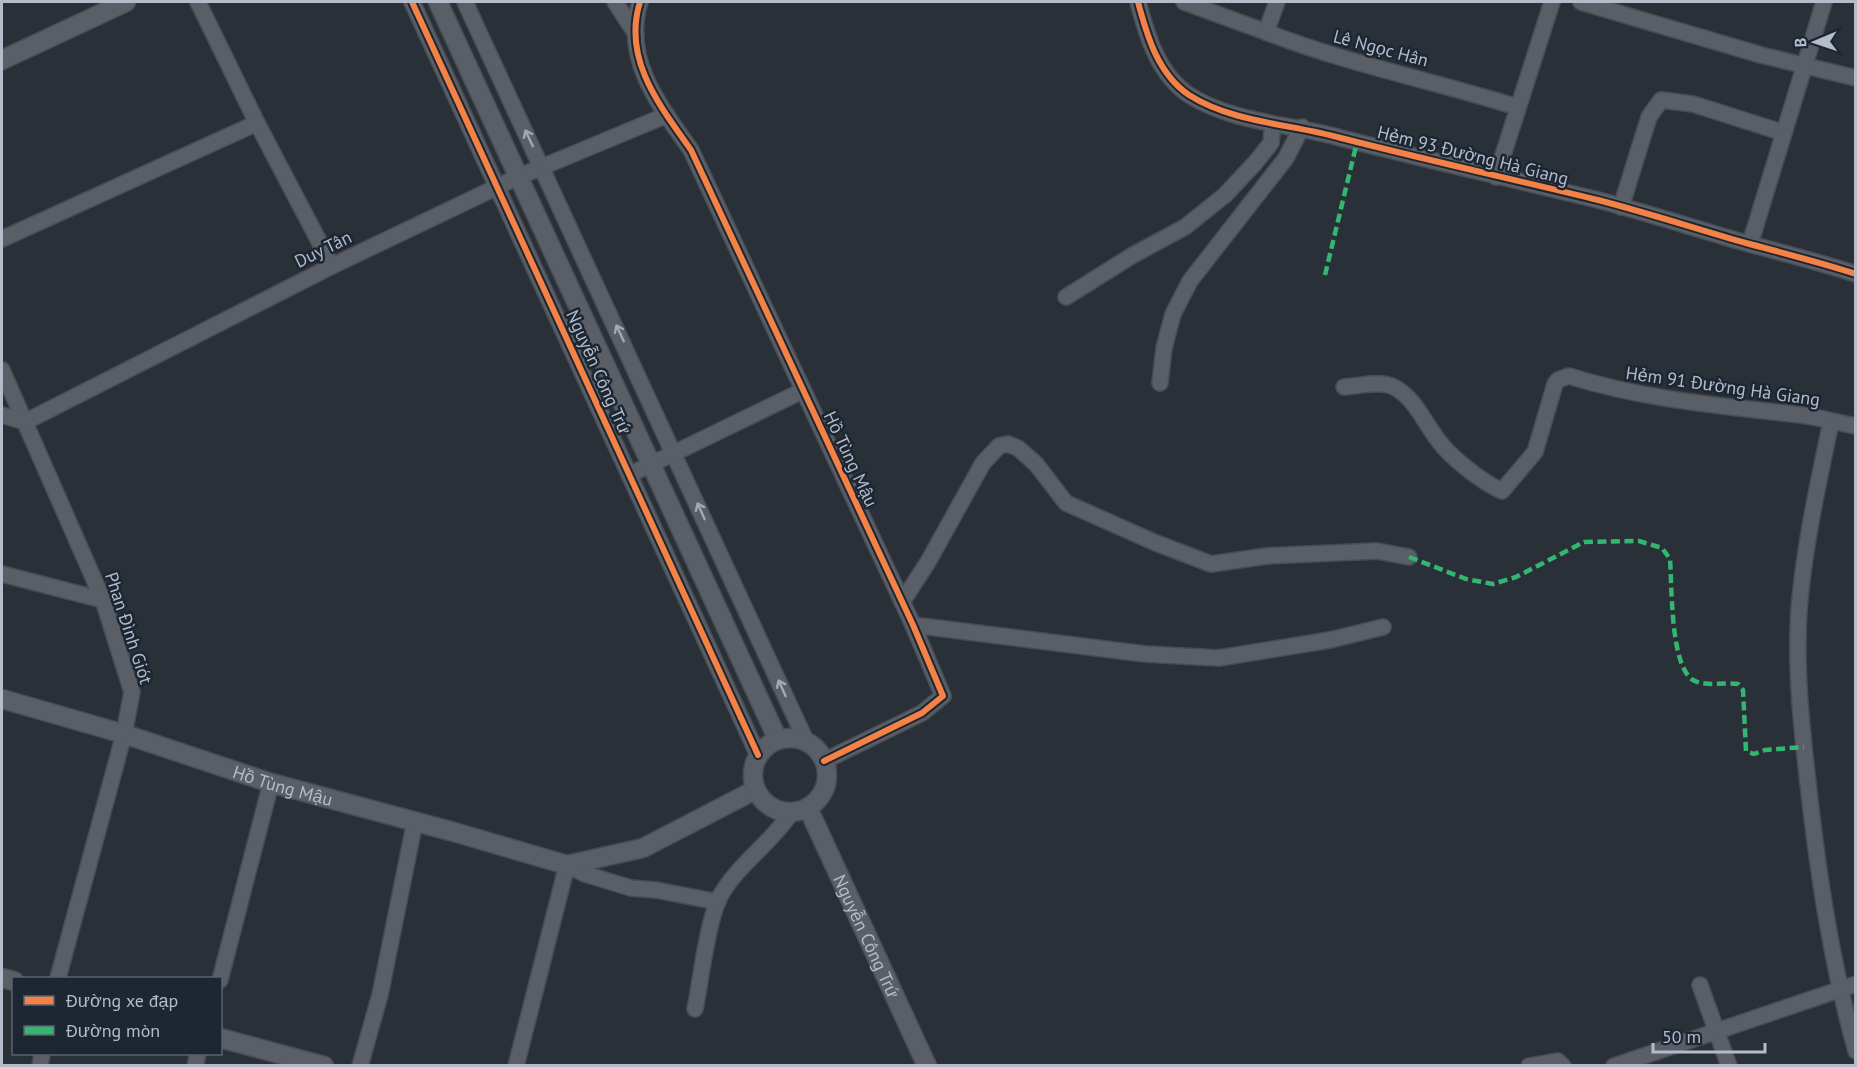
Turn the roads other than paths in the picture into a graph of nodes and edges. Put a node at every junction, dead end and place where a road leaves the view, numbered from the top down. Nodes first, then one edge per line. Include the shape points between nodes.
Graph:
1 (126, 2) edge
2 (198, 2) edge
3 (412, 2) edge
4 (438, 2) edge
5 (465, 2) edge
6 (615, 2) edge
7 (640, 2) edge
8 (1138, 2) edge
9 (1184, 2) edge
10 (1277, 2) edge
11 (1552, 2) edge
12 (1581, 2) edge
13 (1824, 2) edge
14 (1266, 32) junction
15 (636, 34) junction
16 (2, 60) edge
17 (1805, 66) junction
18 (1856, 78) edge
19 (1517, 107) junction
20 (667, 116) junction
21 (257, 123) junction
22 (1273, 124) junction
23 (1302, 127) junction
24 (1784, 133) junction
25 (543, 167) junction
26 (520, 176) junction
27 (1496, 177) junction
28 (498, 187) junction
29 (1621, 207) junction
30 (2, 239) edge
31 (1750, 244) junction
32 (332, 266) junction
33 (1856, 274) edge
34 (1066, 297) dead end
35 (2, 370) edge
36 (1160, 382) dead end
37 (1344, 387) dead end
38 (802, 391) junction
39 (2, 415) edge
40 (25, 422) junction
41 (1831, 422) junction
42 (1856, 426) edge
43 (675, 452) junction
44 (652, 463) junction
45 (629, 475) junction
46 (1408, 557) dead end
47 (2, 574) edge
48 (103, 600) junction
49 (902, 602) junction
50 (913, 624) junction
51 (1383, 627) dead end
52 (2, 699) edge
53 (124, 734) junction
54 (778, 740) junction
55 (806, 741) junction
56 (758, 755) junction
57 (824, 761) junction
58 (271, 783) junction
59 (755, 790) junction
60 (800, 810) junction
61 (415, 821) junction
62 (567, 866) junction
63 (718, 902) junction
64 (58, 977) edge
65 (221, 977) edge
66 (1856, 984) edge
67 (1700, 985) dead end
68 (1838, 989) junction
69 (694, 1009) dead end
70 (1717, 1030) junction
71 (222, 1039) edge
72 (1856, 1051) edge
73 (324, 1065) edge
74 (360, 1065) edge
75 (516, 1065) edge
76 (927, 1065) edge
77 (1529, 1065) edge
78 (1563, 1065) edge
79 (1614, 1065) edge
80 (1729, 1065) edge

1 - 16 street
2 - 21 street
3 - 28 street, Nguyễn Công Trứ
4 - 26 street, Nguyễn Công Trứ
25 -> 5 street, Nguyễn Công Trứ
6 - 15 street
7 - 15 street via 635,16
8 - 22 street, Hẻm 93 Đường Hà Giang via 1153,49 1173,81 1189,95 1231,114
9 - 14 street, Lê Ngọc Hân
10 - 14 street
11 - 19 street
12 - 17 street
13 - 17 street
14 - 19 street, Lê Ngọc Hân via 1360,65
15 - 20 street, Hồ Tùng Mậu via 647,85
17 - 18 street
17 - 24 street
19 - 27 street
20 - 25 street, Duy Tân
20 - 38 street, Hồ Tùng Mậu via 691,150
21 - 30 street
21 - 32 street
22 - 23 street, Hẻm 93 Đường Hà Giang
22 - 34 street via 1270,143 1225,195 1185,227
23 - 27 street, Hẻm 93 Đường Hà Giang
23 - 36 street via 1286,158 1190,281 1173,314
24 - 29 street via 1693,104 1661,100 1652,111 1638,147
24 - 31 street
25 - 26 street, Duy Tân
43 -> 25 street, Nguyễn Công Trứ
26 - 28 street, Duy Tân
26 - 44 street, Nguyễn Công Trứ
27 - 29 street, Hẻm 93 Đường Hà Giang
28 - 32 street, Duy Tân
28 - 45 street, Nguyễn Công Trứ
29 - 31 street, Hẻm 93 Đường Hà Giang
31 - 33 street, Hẻm 93 Đường Hà Giang
32 - 40 street, Duy Tân
35 - 40 street, Phan Đình Giót
37 - 41 street, Hẻm 91 Đường Hà Giang via 1394,387 1417,408 1439,442 1486,484 1502,491 1535,452 1555,384 1563,377 1630,394 1803,415
38 - 43 street
38 - 49 street, Hồ Tùng Mậu
39 - 40 street
40 - 48 street, Phan Đình Giót
41 - 42 street, Hẻm 91 Đường Hà Giang
41 - 68 street via 1811,521 1797,669 1821,897
43 - 44 street
55 -> 43 street, Nguyễn Công Trứ
44 - 45 street
44 - 54 street, Nguyễn Công Trứ
45 - 56 street, Nguyễn Công Trứ
46 - 49 street via 1377,551 1267,556 1211,564 1066,502 1036,464 1008,444 999,446 983,463
47 - 48 street
48 - 53 street, Phan Đình Giót via 132,692
49 - 50 street, Hồ Tùng Mậu
50 - 51 street via 1135,653 1219,658
50 - 57 street, Hồ Tùng Mậu via 943,696 922,713
52 - 53 street, Hồ Tùng Mậu
53 - 58 street, Hồ Tùng Mậu
53 - 64 street, Phan Đình Giót
54 - 55 street
54 - 56 street
55 - 57 street
56 - 59 street via 753,772
57 - 60 street via 825,788 815,802
58 - 61 street, Hồ Tùng Mậu
58 - 65 street
59 - 60 street via 774,809
59 - 62 street, Hồ Tùng Mậu via 643,848
60 - 63 street via 734,876
60 - 76 street, Nguyễn Công Trứ
61 - 62 street, Hồ Tùng Mậu
61 - 74 street via 382,984
62 - 63 street, Hồ Tùng Mậu via 630,888
62 - 75 street
63 - 69 street
66 - 68 street
67 - 70 street
68 - 70 street
68 - 72 street
70 - 79 street
70 - 80 street
71 - 73 street
77 - 78 street via 1558,1060

